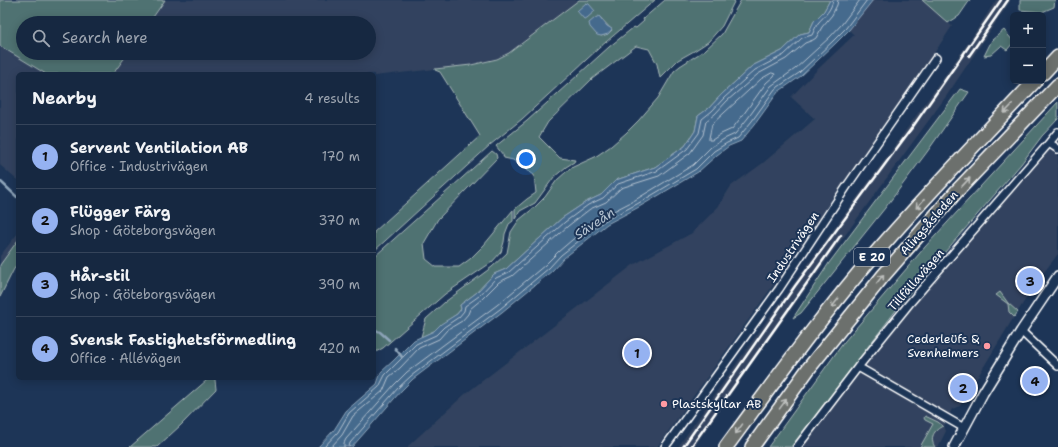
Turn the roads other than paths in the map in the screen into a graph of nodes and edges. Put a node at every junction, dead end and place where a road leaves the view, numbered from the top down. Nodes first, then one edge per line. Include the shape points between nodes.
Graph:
1 (1058, 57) edge
2 (936, 58) dead end
3 (1046, 70) edge
4 (1032, 84) edge
5 (1058, 85) edge
6 (1058, 132) edge
7 (1049, 143) junction
8 (1058, 149) edge
9 (1058, 276) edge
10 (1020, 331) junction
11 (1058, 366) edge
12 (858, 367) junction
13 (964, 428) junction
14 (665, 447) edge
15 (726, 447) edge
16 (752, 447) edge
17 (797, 447) edge
18 (954, 447) edge

1 - 3 highway
2 - 14 street, Industrivägen via 778,289
4 -> 15 highway, E 20 via 874,256 800,346
16 -> 5 highway, Alingsåsleden / E 20 via 809,368 883,276 956,192
6 - 7 street, Tillfällavägen
7 - 8 street
7 - 12 street, Tillfällavägen via 909,304
9 - 10 street
10 - 11 street
10 - 13 street
12 - 13 street
12 - 17 street, Tillfällavägen
13 - 18 street

